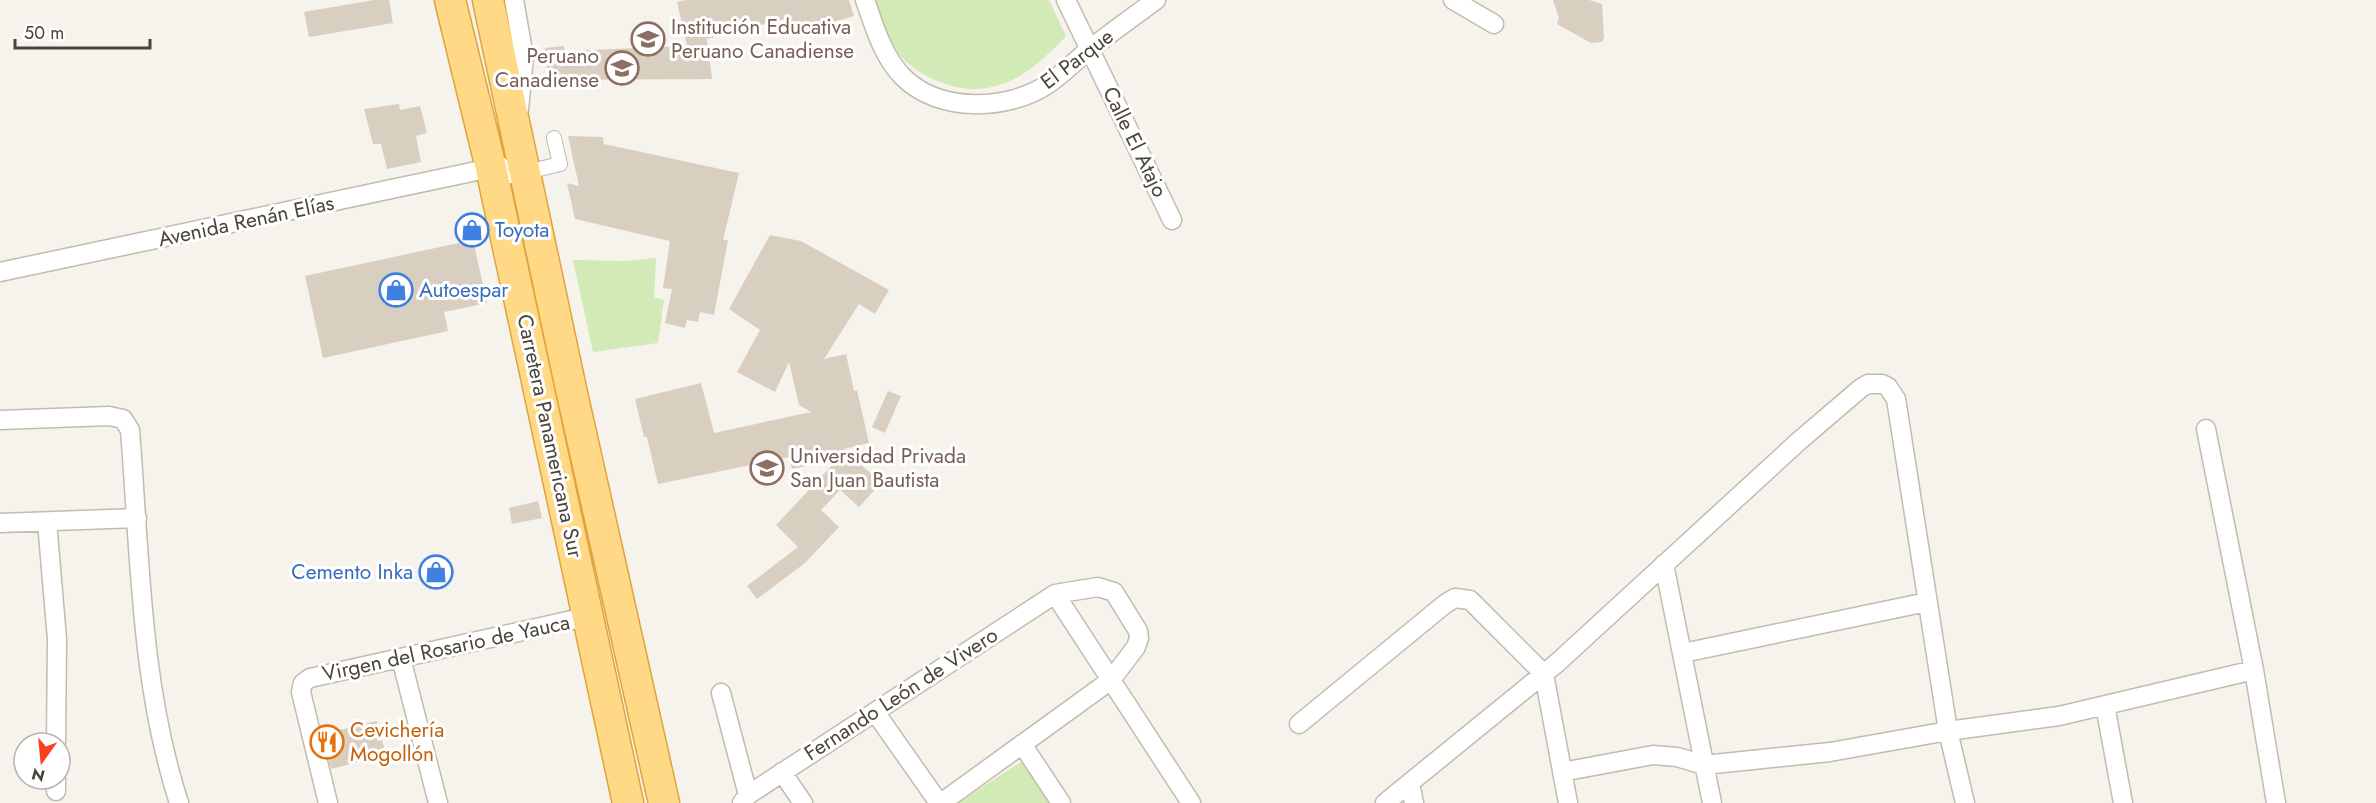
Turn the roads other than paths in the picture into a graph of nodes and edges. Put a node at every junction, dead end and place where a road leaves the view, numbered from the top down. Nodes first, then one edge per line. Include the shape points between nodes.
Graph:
1 (450, 0) edge
2 (488, 0) edge
3 (514, 0) edge
4 (865, 0) edge
5 (1066, 0) edge
6 (1156, 0) edge
7 (1453, 0) edge
8 (1494, 24) dead end
9 (1089, 49) junction
10 (554, 138) dead end
11 (521, 154) junction
12 (492, 174) junction
13 (1173, 220) dead end
14 (0, 272) edge
15 (0, 420) edge
16 (2206, 429) dead end
17 (137, 518) junction
18 (47, 522) junction
19 (0, 523) edge
20 (1664, 564) junction
21 (1054, 594) junction
22 (1927, 602) junction
23 (590, 616) junction
24 (1683, 653) junction
25 (401, 658) junction
26 (2254, 670) junction
27 (1544, 674) junction
28 (1111, 680) junction
29 (721, 693) dead end
30 (2105, 705) junction
31 (875, 712) junction
32 (1299, 724) dead end
33 (56, 731) edge
34 (1948, 731) junction
35 (1022, 744) junction
36 (1704, 765) junction
37 (782, 772) junction
38 (1562, 772) junction
39 (1410, 783) junction
40 (745, 799) edge
41 (179, 803) edge
42 (327, 803) edge
43 (438, 803) edge
44 (628, 803) edge
45 (664, 803) edge
46 (803, 803) edge
47 (940, 803) edge
48 (1061, 803) edge
49 (1191, 803) edge
50 (1385, 803) edge
51 (1414, 803) edge
52 (1568, 803) edge
53 (1712, 803) edge
54 (1965, 803) edge
55 (2123, 803) edge
56 (2276, 803) edge

1 - 12 highway, Carretera Panamericana Sur
2 - 11 highway, Carretera Panamericana Sur
3 - 11 street via 524,57
4 - 9 street, El Parque via 891,62 904,78 942,99 982,104 1008,102 1048,84
5 - 9 street, Calle El Atajo
6 - 9 street, El Parque
7 - 8 street
9 - 13 street, Calle El Atajo
10 - 11 street via 560,164
11 - 12 street
11 - 45 highway, Carretera Panamericana Sur
12 - 14 street, Avenida Renán Elías
12 - 23 highway, Carretera Panamericana Sur
15 - 17 street via 109,416 123,419 130,430
16 - 26 street
17 - 18 street
17 - 41 street via 145,639 170,776
18 - 19 street
18 - 33 street via 57,639
20 - 22 street via 1862,388 1882,384 1896,399
20 - 24 street
20 - 27 street
21 - 28 street
21 - 28 street via 1098,587 1114,592 1139,638
21 - 31 street, Fernando León de Vivero
22 - 24 street
22 - 34 street
23 - 25 street, Virgen del Rosario de Yauca
23 - 44 highway, Carretera Panamericana Sur
24 - 36 street
25 - 42 street, Virgen del Rosario de Yauca via 310,678 303,683 301,692
25 - 43 street
26 - 30 street
26 - 56 street
27 - 32 street via 1470,600 1455,597
27 - 38 street
27 - 39 street
28 - 35 street
28 - 49 street
29 - 40 street
30 - 34 street via 2059,716
30 - 55 street
31 - 37 street, Fernando León de Vivero
31 - 47 street
34 - 36 street via 1830,752
34 - 54 street
35 - 47 street
35 - 48 street
36 - 38 street via 1653,755
36 - 53 street
37 - 40 street, Fernando León de Vivero
37 - 46 street
38 - 52 street
39 - 50 street
39 - 51 street

